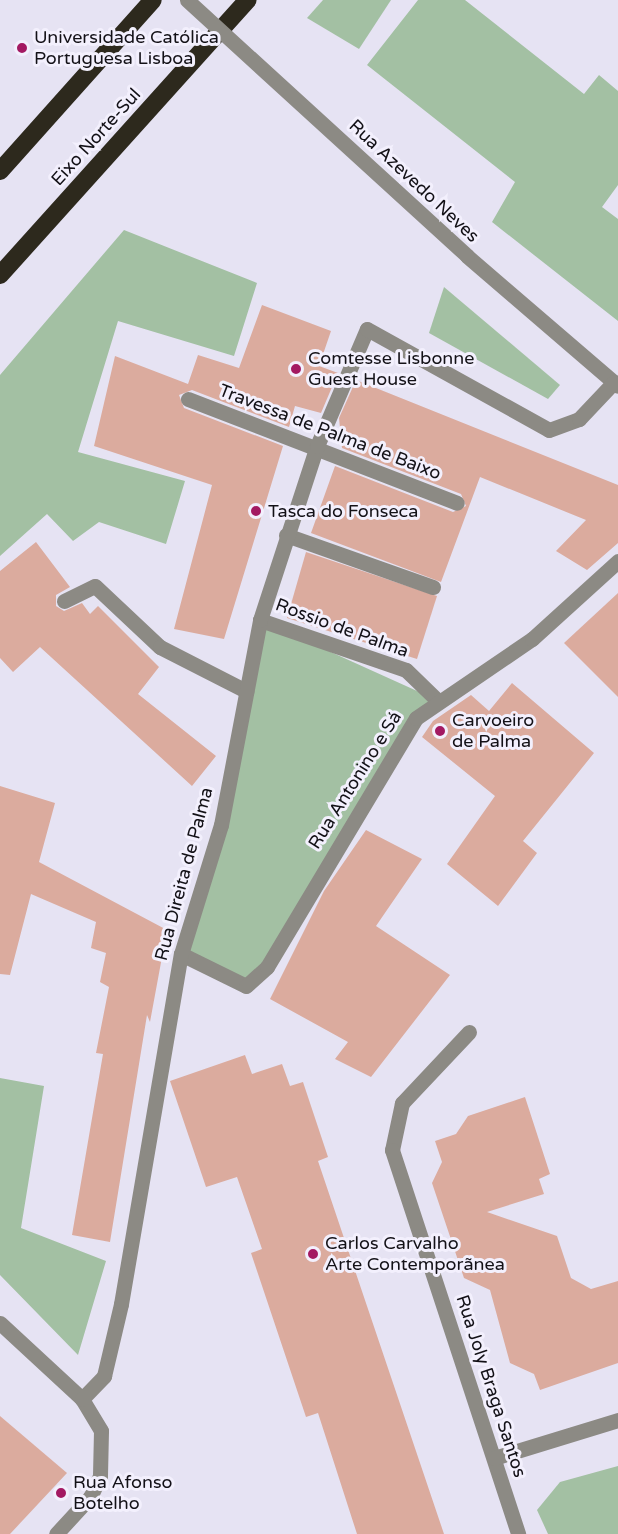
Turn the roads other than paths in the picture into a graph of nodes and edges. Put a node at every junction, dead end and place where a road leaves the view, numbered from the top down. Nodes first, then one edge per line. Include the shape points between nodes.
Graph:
1 (153, 0) edge
2 (187, 0) edge
3 (248, 0) edge
4 (0, 171) edge
5 (49, 220) junction
6 (0, 275) edge
7 (0, 288) edge
8 (616, 384) edge
9 (188, 399) dead end
10 (316, 446) junction
11 (457, 503) dead end
12 (286, 536) junction
13 (618, 561) edge
14 (433, 587) dead end
15 (64, 601) dead end
16 (260, 620) junction
17 (246, 691) junction
18 (437, 700) junction
19 (181, 954) junction
20 (469, 1032) dead end
21 (0, 1323) edge
22 (82, 1399) junction
23 (618, 1420) edge
24 (494, 1458) junction
25 (56, 1534) edge
26 (518, 1534) edge

1 - 4 highway
2 - 8 street, Rua Azevedo Neves, bridge via 467,256
3 - 5 highway, Eixo Norte-Sul
5 - 6 highway, Eixo Norte-Sul
5 - 7 highway
8 - 10 street, Rua Direita de Palma via 579,419 549,430 367,329
9 - 10 street, Travessa de Palma de Baixo
10 - 11 street, Travessa de Palma de Baixo
10 - 12 street, Rua Direita de Palma
12 - 14 street
12 - 16 street, Rua Direita de Palma
13 - 18 street, Rua Antonino e Sá via 532,639
15 - 17 street via 95,586 160,647
16 - 17 street, Rua Direita de Palma
16 - 18 street, Rossio de Palma via 406,670
17 - 19 street, Rua Direita de Palma via 220,825
18 - 19 street, Rua Antonino e Sá via 399,740 267,967 246,986
19 - 22 street, Rua Direita de Palma via 121,1304 104,1376
20 - 24 street, Rua Joly Braga Santos via 402,1103 392,1150
21 - 22 street
22 - 25 street via 101,1431 100,1476 90,1497
23 - 24 street
24 - 26 street, Rua Joly Braga Santos

